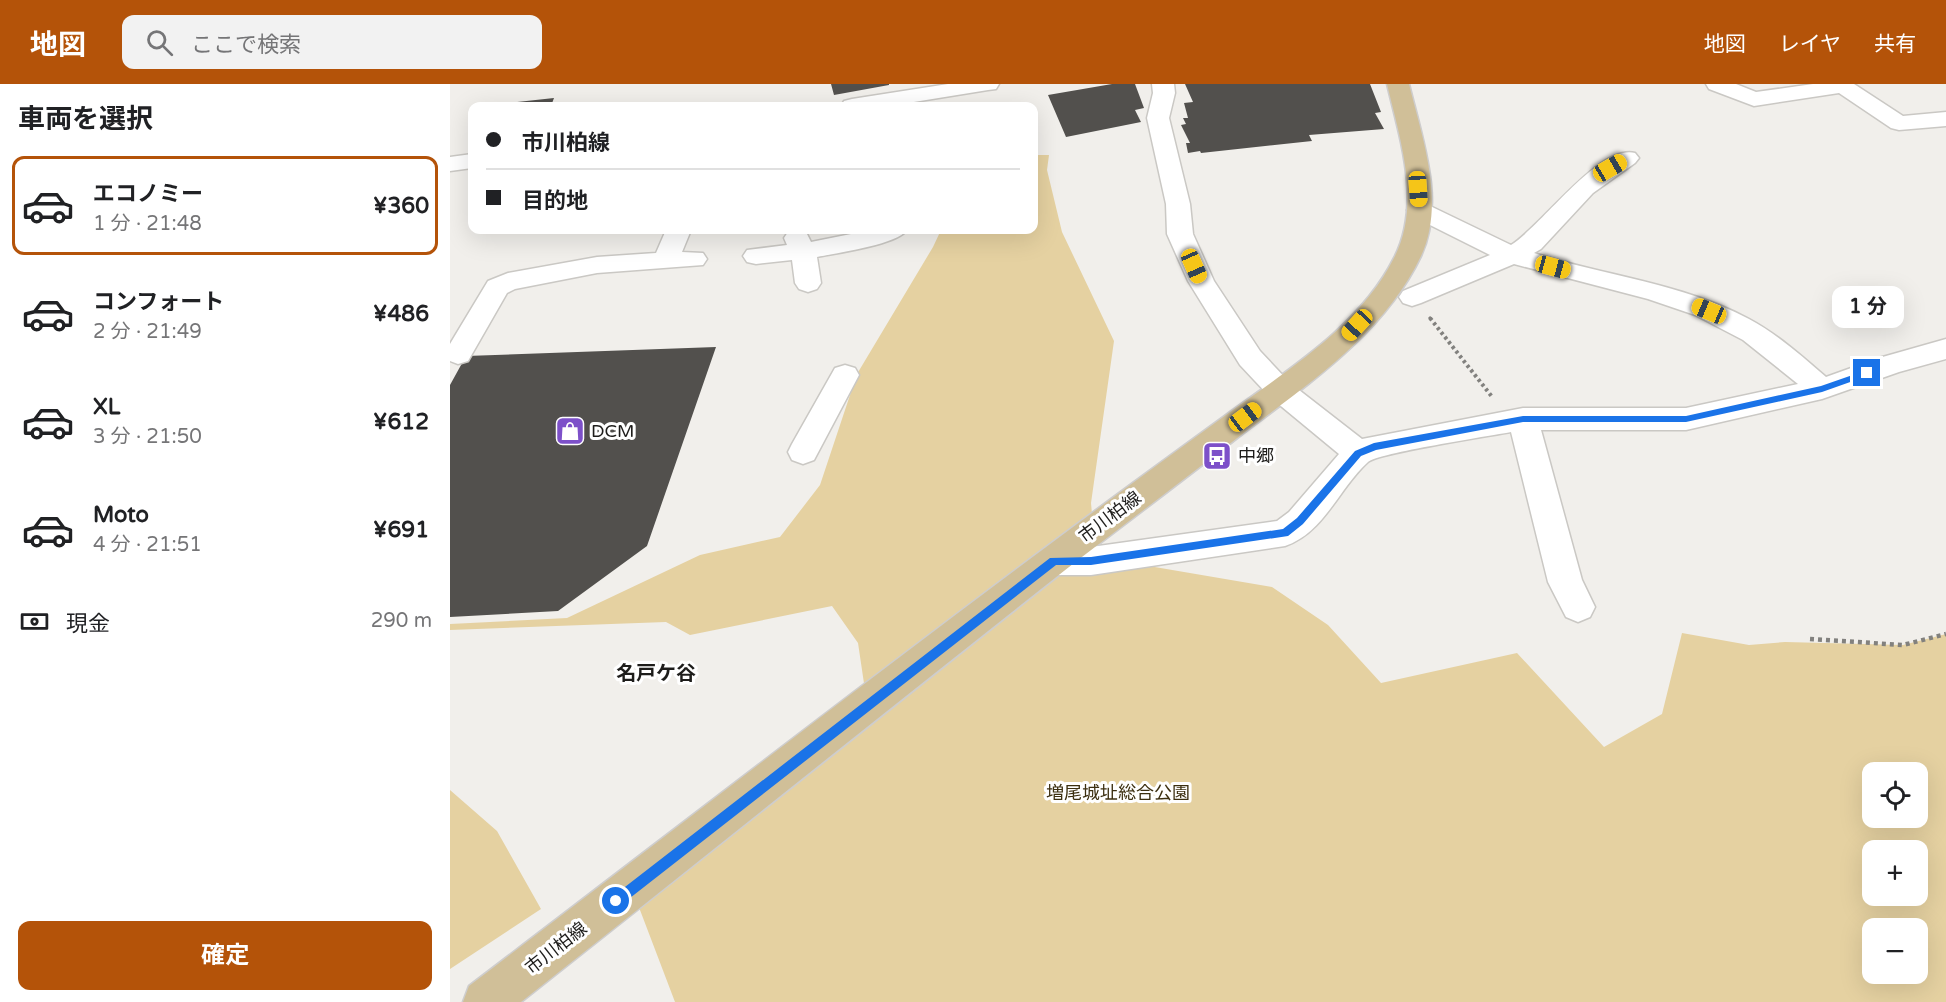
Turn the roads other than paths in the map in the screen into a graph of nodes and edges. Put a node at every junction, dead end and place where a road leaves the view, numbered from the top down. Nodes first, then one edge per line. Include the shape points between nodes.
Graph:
1 (988, 84) edge
2 (1163, 84) edge
3 (1398, 84) edge
4 (1718, 84) edge
5 (1841, 85) edge
6 (907, 102) edge
7 (1946, 119) edge
8 (1627, 158) dead end
9 (468, 162) edge
10 (450, 164) edge
11 (1419, 210) junction
12 (677, 234) edge
13 (883, 234) edge
14 (800, 244) junction
15 (1514, 254) junction
16 (756, 256) dead end
17 (694, 259) dead end
18 (665, 261) junction
19 (808, 283) dead end
20 (1412, 297) road end
21 (1946, 349) edge
22 (458, 354) dead end
23 (845, 375) dead end
24 (1822, 389) junction
25 (1280, 390) junction
26 (1516, 420) junction
27 (803, 452) dead end
28 (1358, 453) junction
29 (1054, 561) junction
30 (1578, 607) dead end
31 (485, 1002) edge

1 - 6 street
2 - 25 street via 1158,118 1178,204 1180,234 1201,281 1224,318 1250,358
3 - 11 main road, 市川柏線 via 1416,167
4 - 5 street via 1754,99
5 - 7 street via 1899,123
8 - 15 street via 1585,188 1532,243
9 - 10 street
11 - 15 street via 1483,243
11 - 25 main road, 市川柏線 via 1409,255 1371,310 1343,339
12 - 18 street
13 - 14 street
14 - 16 street
14 - 19 street
15 - 20 street
15 - 24 street via 1592,278 1672,295 1727,318 1763,339
17 - 18 street
18 - 22 street via 597,265 508,282 497,287
21 - 24 street
23 - 27 street
24 - 26 street via 1686,419
25 - 28 street
25 - 29 main road, 市川柏線
26 - 28 street
26 - 30 street via 1565,582
28 - 29 street via 1285,533 1091,561
29 - 31 main road, 市川柏線

